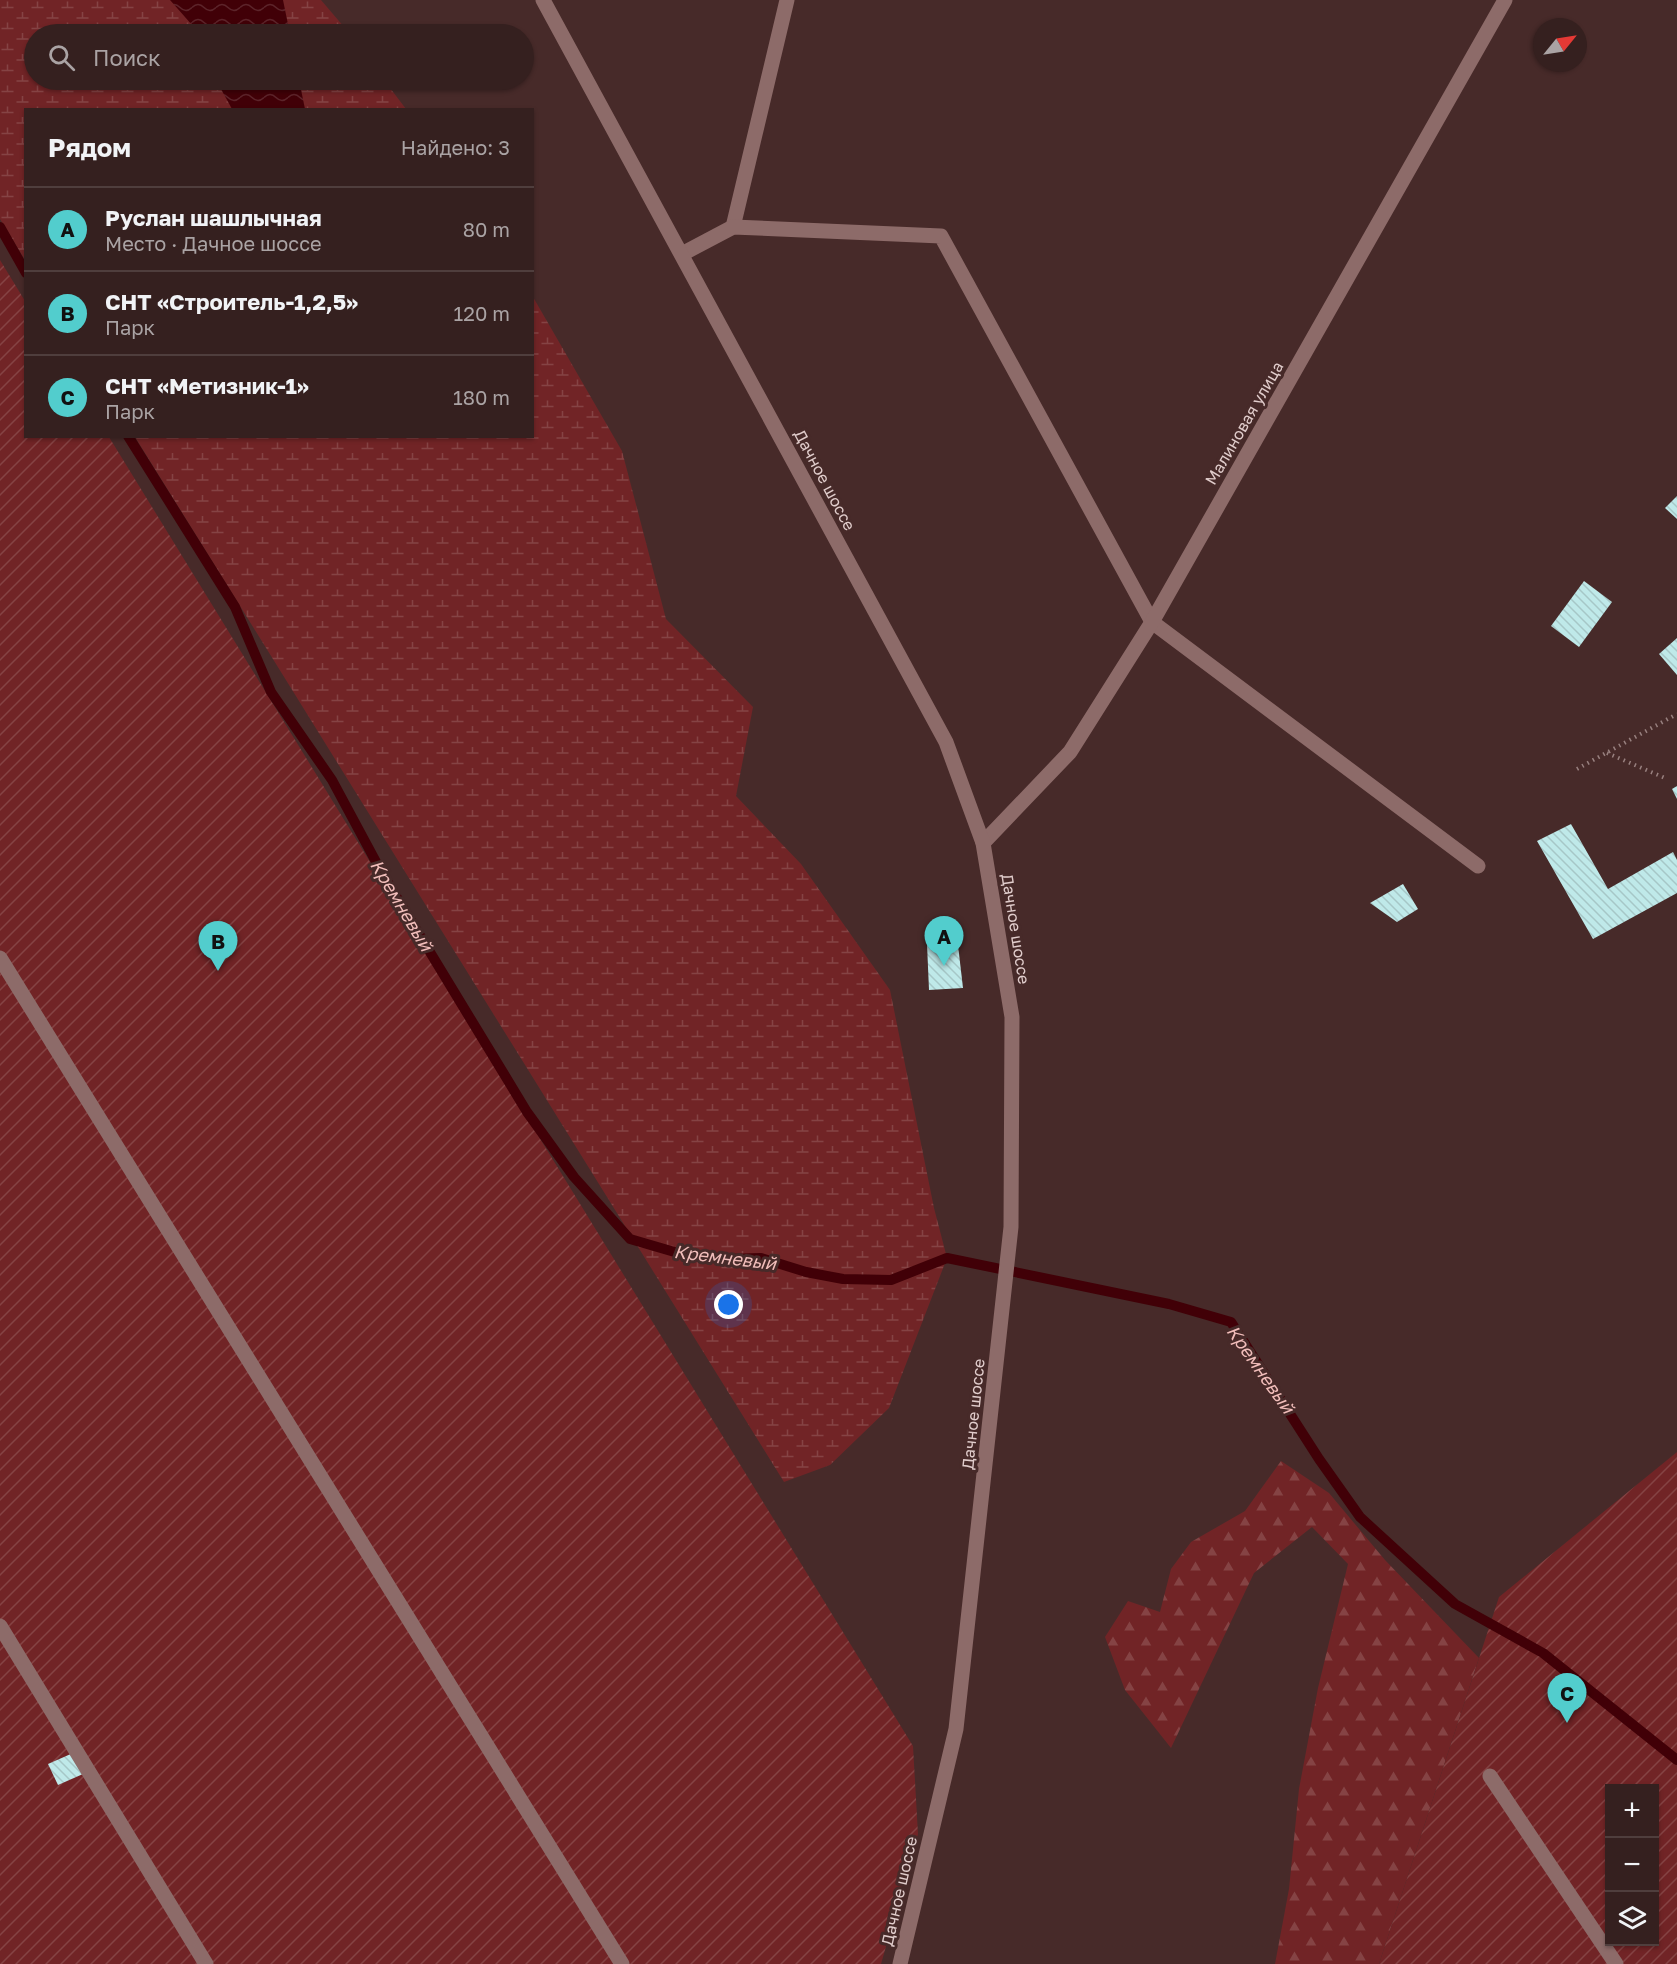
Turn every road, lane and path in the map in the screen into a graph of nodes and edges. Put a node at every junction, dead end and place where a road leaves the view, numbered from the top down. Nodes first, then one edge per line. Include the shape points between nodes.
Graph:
1 (543, 0) edge
2 (788, 0) edge
3 (1505, 0) edge
4 (733, 227) junction
5 (682, 254) junction
6 (1152, 622) junction
7 (1677, 714) edge
8 (1606, 753) junction
9 (1577, 769) dead end
10 (1665, 778) dead end
11 (983, 843) junction
12 (1478, 866) dead end
13 (0, 958) edge
14 (0, 1626) edge
15 (1490, 1776) dead end
16 (206, 1964) edge
17 (622, 1964) edge
18 (900, 1964) edge
19 (1616, 1964) edge

1 - 5 main road, Дачное шоссе
2 - 4 main road
3 - 6 main road, Малиновая улица
4 - 5 main road
4 - 6 main road via 941,236
5 - 11 main road, Дачное шоссе via 946,742
6 - 11 main road, Малиновая улица via 1070,752
6 - 12 main road
7 - 8 path
8 - 9 path
8 - 10 path
11 - 18 main road, Дачное шоссе via 1012,1017 1011,1227 956,1729
13 - 17 main road
14 - 16 main road
15 - 19 main road

